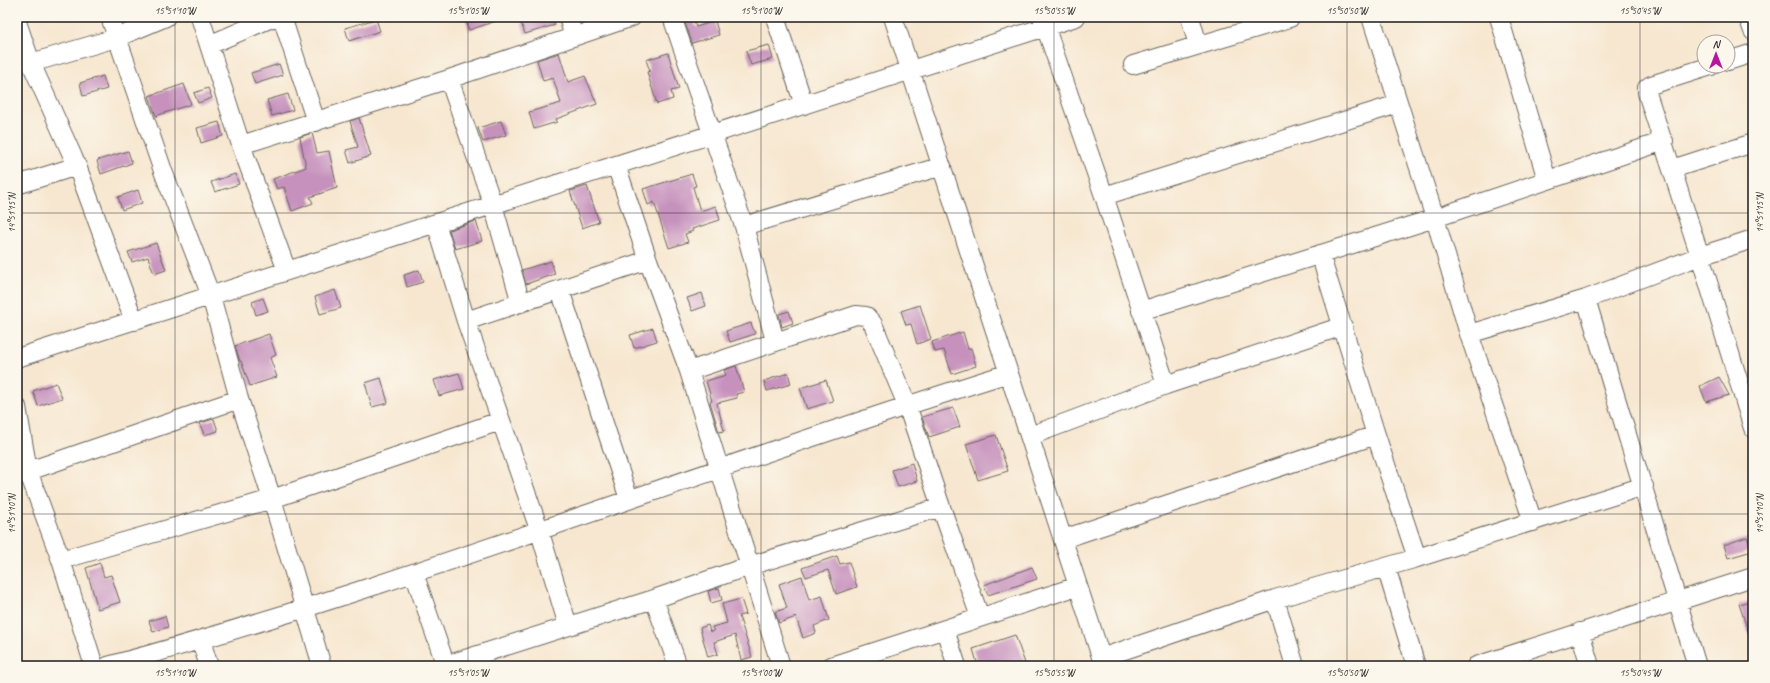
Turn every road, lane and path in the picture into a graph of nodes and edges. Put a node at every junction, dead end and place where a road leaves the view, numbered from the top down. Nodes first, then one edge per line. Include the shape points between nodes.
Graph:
1 (110, 17) edge
2 (166, 17) edge
3 (200, 17) edge
4 (274, 17) edge
5 (282, 17) edge
6 (568, 17) edge
7 (632, 17) edge
8 (672, 17) edge
9 (776, 17) edge
10 (893, 17) edge
11 (1076, 17) edge
12 (1190, 17) edge
13 (1371, 17) edge
14 (1499, 17) edge
15 (1748, 17) edge
16 (1290, 18) dead end
17 (17, 22) edge
18 (1044, 22) edge
19 (1753, 31) edge
20 (574, 37) junction
21 (116, 38) junction
22 (209, 45) junction
23 (1198, 45) junction
24 (1753, 53) edge
25 (1736, 58) edge
26 (31, 63) junction
27 (1134, 64) dead end
28 (911, 70) junction
29 (1696, 71) edge
30 (449, 80) junction
31 (1398, 104) junction
32 (804, 105) junction
33 (316, 122) junction
34 (712, 134) junction
35 (1664, 141) junction
36 (1753, 143) edge
37 (241, 145) junction
38 (616, 165) junction
39 (77, 166) junction
40 (942, 166) junction
41 (1672, 169) junction
42 (1547, 180) junction
43 (17, 185) edge
44 (1104, 196) junction
45 (493, 205) junction
46 (1435, 218) junction
47 (436, 223) junction
48 (744, 226) junction
49 (1753, 239) edge
50 (1320, 254) junction
51 (1700, 256) junction
52 (648, 260) junction
53 (287, 271) junction
54 (560, 290) junction
55 (211, 296) junction
56 (1586, 299) junction
57 (521, 303) junction
58 (1141, 312) junction
59 (134, 321) junction
60 (466, 321) junction
61 (1343, 326) junction
62 (1469, 334) junction
63 (774, 341) junction
64 (17, 358) edge
65 (689, 371) junction
66 (1009, 374) junction
67 (1746, 378) edge
68 (1166, 385) junction
69 (239, 399) junction
70 (907, 405) junction
71 (17, 407) edge
72 (500, 421) junction
73 (1753, 428) edge
74 (1030, 436) junction
75 (1376, 436) junction
76 (720, 470) junction
77 (23, 473) edge
78 (1644, 486) junction
79 (272, 499) junction
80 (629, 499) junction
81 (941, 507) junction
82 (1533, 522) junction
83 (539, 529) junction
84 (1063, 539) junction
85 (1417, 558) junction
86 (62, 560) junction
87 (749, 566) junction
88 (1386, 567) junction
89 (414, 573) junction
90 (1753, 577) edge
91 (1078, 586) junction
92 (654, 599) junction
93 (1275, 599) junction
94 (1678, 601) junction
95 (304, 608) junction
96 (980, 617) junction
97 (568, 626) junction
98 (944, 630) junction
99 (1580, 632) junction
100 (201, 641) junction
101 (1103, 662) edge
102 (94, 666) edge
103 (108, 666) edge
104 (209, 666) edge
105 (322, 666) edge
106 (445, 666) edge
107 (678, 666) edge
108 (781, 666) edge
109 (831, 666) edge
110 (956, 666) edge
111 (1295, 666) edge
112 (1416, 666) edge
113 (1476, 666) edge
114 (1590, 666) edge
115 (1697, 666) edge

1 - 21 street
2 - 21 street
3 - 22 street
4 - 22 street
5 - 33 street
6 - 20 street
7 - 20 street
8 - 34 street
9 - 32 street
10 - 28 street
11 - 18 street
12 - 23 street
13 - 31 street
14 - 42 street
15 - 19 street
16 - 23 street
17 - 26 street
18 - 28 street
18 - 44 street
20 - 30 street
21 - 26 street
21 - 55 street via 162,171
22 - 37 street
23 - 27 street
24 - 25 street
26 - 39 street
28 - 32 street
28 - 40 street
29 - 35 street via 1647,88
30 - 33 street
30 - 45 street
31 - 44 street
31 - 46 street
32 - 34 street
33 - 37 street
34 - 38 street
34 - 48 street
35 - 41 street
35 - 42 street
36 - 41 street
37 - 53 street
38 - 45 street
38 - 52 street
39 - 43 street
39 - 59 street
40 - 48 street
40 - 66 street
41 - 51 street
42 - 46 street
44 - 58 street
45 - 47 street
45 - 57 street
46 - 50 street
46 - 62 street
47 - 53 street
47 - 60 street
48 - 63 street
49 - 51 street
50 - 58 street
50 - 61 street
51 - 56 street
51 - 67 street
52 - 54 street
52 - 65 street
53 - 55 street
54 - 57 street
54 - 80 street
55 - 59 street
55 - 69 street
56 - 62 street
56 - 78 street
57 - 60 street
58 - 68 street
59 - 64 street
60 - 72 street
61 - 68 street
61 - 75 street
62 - 82 street
63 - 65 street
63 - 70 street via 856,315 866,316 873,324
65 - 76 street
66 - 70 street
66 - 74 street
67 - 73 street
68 - 74 street
69 - 77 street
69 - 79 street
70 - 76 street
70 - 81 street
71 - 77 street
72 - 79 street
72 - 83 street
74 - 84 street
75 - 84 street
75 - 85 street
76 - 80 street
76 - 87 street
77 - 86 street
78 - 82 street
78 - 94 street
79 - 86 street
79 - 95 street
80 - 83 street
81 - 87 street
81 - 96 street
82 - 85 street
83 - 89 street
83 - 97 street
84 - 91 street
85 - 88 street
86 - 102 street
87 - 92 street
87 - 108 street
88 - 93 street
88 - 112 street
89 - 95 street
89 - 106 street
90 - 94 street
91 - 96 street
91 - 101 street
92 - 97 street
92 - 107 street
93 - 101 street
93 - 111 street
94 - 99 street
94 - 115 street
95 - 100 street
95 - 105 street
96 - 98 street
97 - 106 street
98 - 109 street
98 - 110 street
99 - 113 street
99 - 114 street
100 - 103 street
100 - 104 street

